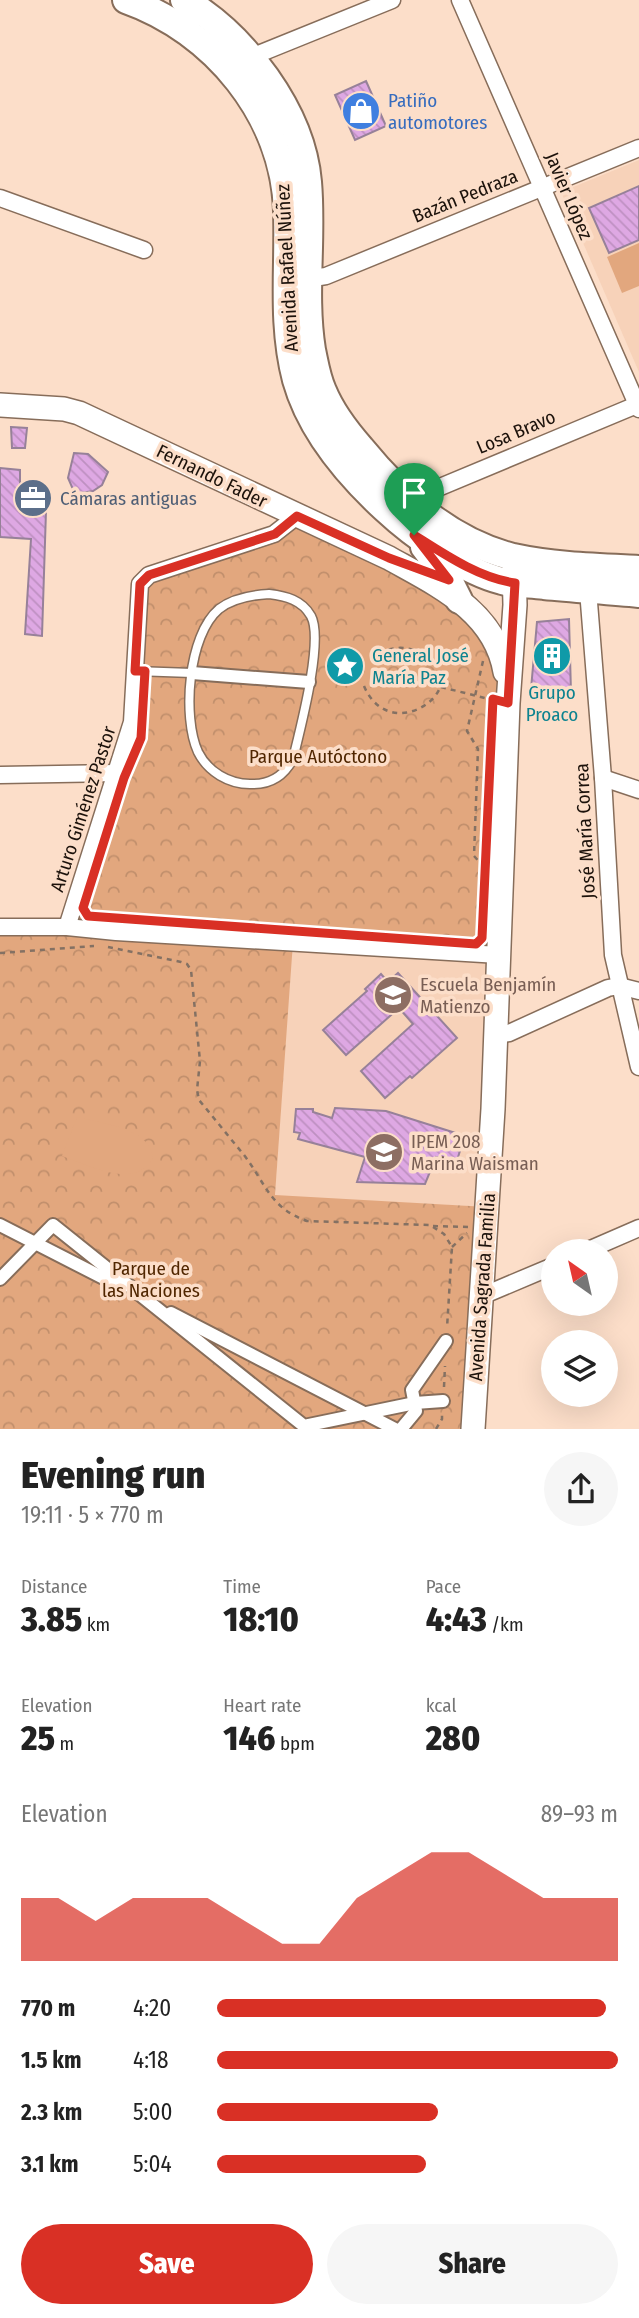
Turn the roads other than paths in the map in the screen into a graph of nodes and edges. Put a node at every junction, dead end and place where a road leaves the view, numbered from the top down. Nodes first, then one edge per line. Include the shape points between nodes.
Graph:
1 (126, 0) edge
2 (184, 0) edge
3 (392, 0) edge
4 (460, 0) edge
5 (212, 11) edge
6 (251, 57) junction
7 (639, 148) edge
8 (542, 187) junction
9 (0, 198) edge
10 (144, 250) dead end
11 (307, 279) junction
12 (0, 405) edge
13 (638, 406) edge
14 (409, 500) junction
15 (297, 516) junction
16 (414, 535) junction
17 (639, 569) edge
18 (510, 573) junction
19 (454, 590) junction
20 (588, 590) junction
21 (639, 594) edge
22 (135, 671) junction
23 (192, 673) junction
24 (309, 682) junction
25 (508, 703) junction
26 (116, 774) junction
27 (0, 775) edge
28 (603, 778) junction
29 (639, 790) edge
30 (0, 927) edge
31 (67, 927) junction
32 (499, 955) junction
33 (619, 986) junction
34 (639, 991) edge
35 (496, 1035) junction
36 (639, 1066) edge
37 (0, 1225) edge
38 (639, 1228) edge
39 (614, 1239) edge
40 (35, 1243) junction
41 (541, 1271) edge
42 (0, 1279) edge
43 (482, 1296) junction
44 (146, 1300) junction
45 (446, 1341) road end
46 (443, 1401) road end
47 (415, 1403) junction
48 (364, 1413) junction
49 (395, 1429) edge
50 (401, 1429) edge
51 (473, 1429) edge

1 - 16 main road, Avenida Rafael Núñez via 161,13 197,37 238,80 257,109 285,187 286,318 303,401 322,437 347,468
2 - 5 main road, Avenida Rafael Núñez
3 - 6 street
4 - 8 street, Javier López
5 - 6 main road, Avenida Rafael Núñez
6 - 11 main road, Avenida Rafael Núñez via 281,103 302,149 309,200
7 - 8 street, Bazán Pedraza
8 - 11 street, Bazán Pedraza
8 - 13 street, Javier López
9 - 10 street
11 - 14 main road, Avenida Rafael Núñez via 310,333 323,391 344,428
12 - 15 main road, Fernando Fader via 79,412
13 - 14 street, Losa Bravo
14 - 18 main road, Avenida Rafael Núñez
15 - 19 main road, Fernando Fader
15 - 22 street, Arturo Giménez Pastor via 275,534 144,578
16 - 18 main road, Avenida Rafael Núñez via 446,555
16 - 19 main road
17 - 18 main road via 576,566
18 - 19 main road
18 - 20 main road
18 - 25 main road, Avenida Sagrada Familia
19 - 25 main road via 485,624 501,654
20 - 21 main road
20 - 28 street, José María Correa
22 - 23 lane
22 - 26 street, Arturo Giménez Pastor via 132,722
23 - 24 street
23 - 24 lane via 200,639 216,611 228,602 269,593 295,600 314,624
23 - 24 lane via 191,724 198,751 215,772 242,784 261,785 287,771
25 - 32 main road, Avenida Sagrada Familia
26 - 27 street
26 - 31 street, Arturo Giménez Pastor
28 - 29 street
28 - 33 street, José María Correa via 613,955
30 - 31 street
31 - 32 street
32 - 35 main road, Avenida Sagrada Familia
33 - 34 street
33 - 35 street
33 - 36 street, José María Correa
35 - 43 main road, Avenida Sagrada Familia
37 - 40 street
38 - 39 street
40 - 42 street
40 - 44 street
40 - 44 street via 53,1225
41 - 43 street
43 - 51 main road, Avenida Sagrada Familia
44 - 48 street
44 - 48 street via 304,1426
45 - 47 street via 412,1390
46 - 47 street
47 - 48 street
47 - 50 street via 416,1411
48 - 49 street

